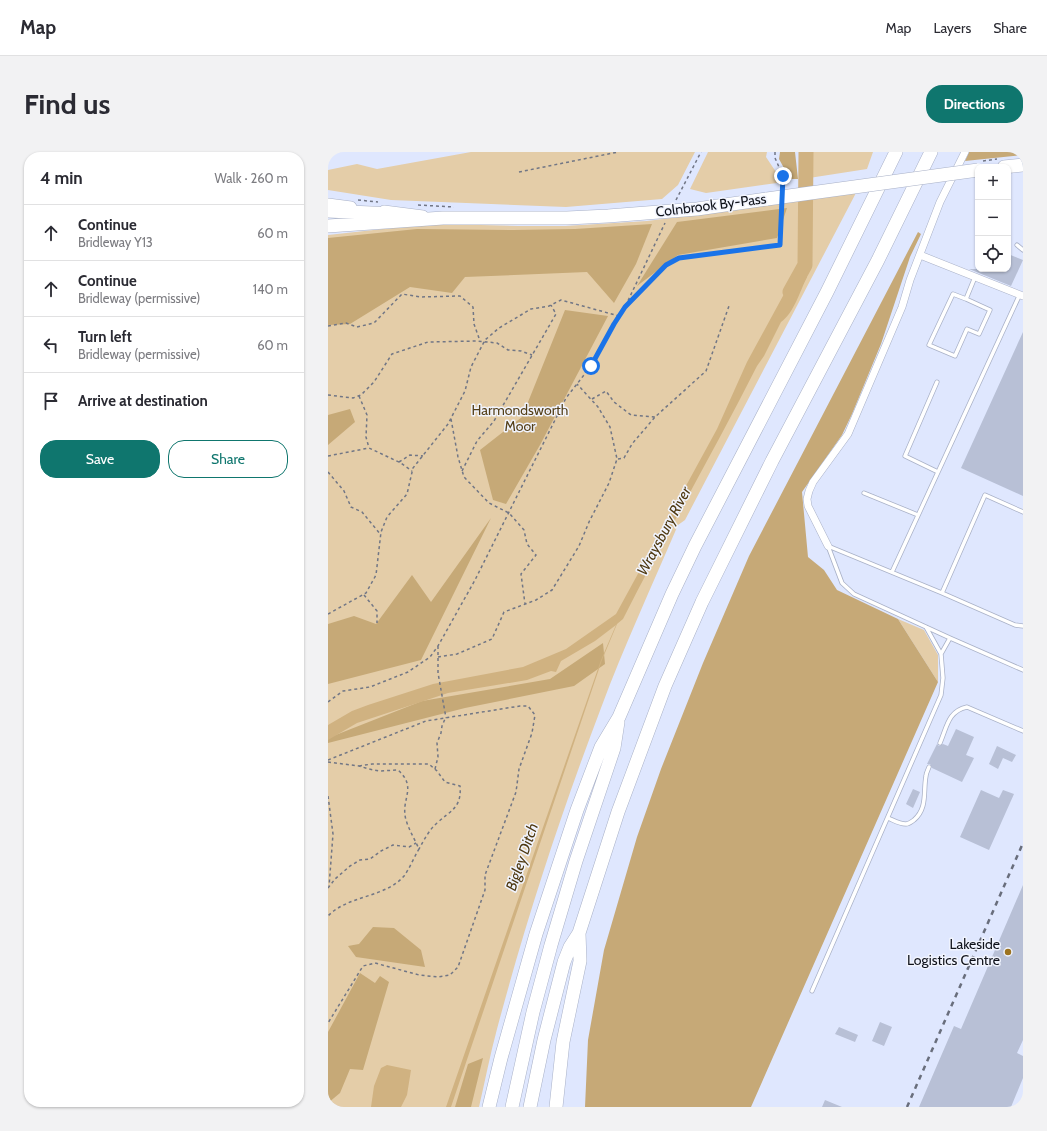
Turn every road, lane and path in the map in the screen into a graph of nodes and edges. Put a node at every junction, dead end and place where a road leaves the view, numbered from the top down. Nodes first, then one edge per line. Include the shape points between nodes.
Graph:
1 (618, 152) edge
2 (701, 152) edge
3 (775, 152) edge
4 (896, 152) edge
5 (931, 152) edge
6 (965, 152) edge
7 (1003, 163) edge
8 (991, 164) edge
9 (1023, 165) edge
10 (975, 166) edge
11 (519, 172) dead end
12 (782, 192) dead end
13 (358, 200) dead end
14 (683, 200) dead end
15 (379, 202) dead end
16 (328, 204) edge
17 (414, 205) dead end
18 (673, 206) junction
19 (454, 207) dead end
20 (782, 207) dead end
21 (328, 211) edge
22 (443, 218) junction
23 (328, 226) edge
24 (1017, 245) dead end
25 (1023, 250) edge
26 (920, 255) junction
27 (975, 277) junction
28 (1021, 295) edge
29 (966, 299) junction
30 (551, 305) junction
31 (729, 306) dead end
32 (625, 307) junction
33 (619, 316) junction
34 (328, 326) edge
35 (480, 341) junction
36 (484, 341) junction
37 (532, 355) junction
38 (937, 382) dead end
39 (577, 384) junction
40 (328, 395) edge
41 (359, 396) junction
42 (591, 399) junction
43 (655, 417) junction
44 (451, 419) junction
45 (369, 448) junction
46 (328, 456) edge
47 (423, 456) junction
48 (617, 459) junction
49 (399, 462) junction
50 (412, 471) junction
51 (462, 471) junction
52 (328, 472) edge
53 (938, 472) junction
54 (864, 493) dead end
55 (1023, 512) edge
56 (509, 513) junction
57 (918, 515) junction
58 (381, 535) junction
59 (828, 546) junction
60 (892, 572) junction
61 (942, 593) junction
62 (364, 595) junction
63 (525, 604) junction
64 (328, 614) edge
65 (377, 623) dead end
66 (1023, 626) edge
67 (926, 627) junction
68 (950, 638) junction
69 (438, 646) junction
70 (941, 654) junction
71 (438, 657) junction
72 (1023, 670) edge
73 (328, 702) edge
74 (619, 717) junction
75 (445, 718) junction
76 (1023, 731) edge
77 (940, 743) dead end
78 (328, 761) edge
79 (359, 766) junction
80 (929, 767) dead end
81 (435, 769) junction
82 (328, 796) edge
83 (888, 818) junction
84 (416, 843) junction
85 (419, 849) junction
86 (328, 888) edge
87 (328, 916) edge
88 (579, 933) junction
89 (812, 991) dead end
90 (328, 1023) edge
91 (489, 1107) edge
92 (512, 1107) edge
93 (530, 1107) edge
94 (556, 1107) edge

1 - 11 path
2 - 18 path
3 - 12 path via 783,176
4 - 74 highway via 834,278 695,546
5 - 88 highway via 702,602 665,686 618,812
6 - 26 street via 940,202
7 - 8 path
7 - 9 highway
10 - 18 highway, Colnbrook By-Pass, bridge via 697,209
13 - 15 path
14 - 18 path
16 - 22 main road
17 - 19 path
18 - 22 highway, Colnbrook By-Pass via 567,218
18 - 32 path
20 - 32 path via 780,245 679,258 666,265
21 - 22 highway
22 - 23 highway
24 - 25 lane
26 - 27 street
26 - 59 street via 902,307 848,434 809,491 808,506
27 - 28 street
27 - 29 lane
28 - 53 lane
29 - 29 lane via 952,294 929,345 955,356 967,329 979,334 990,310
30 - 33 path via 561,300
30 - 36 path via 531,309 499,328
30 - 37 path via 556,314
31 - 43 path via 706,371
32 - 33 path
33 - 39 path via 591,366
34 - 35 path via 346,323 357,327 374,324 402,294 460,296 473,307 474,324
35 - 36 path
35 - 41 path via 428,342 392,354 374,382
36 - 37 path
36 - 44 path
37 - 51 path via 494,421 476,441
38 - 53 lane via 905,456
39 - 42 path
39 - 56 path via 566,398
40 - 41 path via 353,398
41 - 45 path via 367,415 366,437
42 - 43 path via 606,391 614,402 631,415
42 - 48 path via 610,427
43 - 48 path via 632,444 624,458
44 - 47 path
44 - 51 path
45 - 46 path
45 - 49 path
47 - 49 path via 410,455
47 - 50 path
48 - 63 path via 610,483 588,522 579,546 552,590
49 - 50 path
50 - 58 path via 407,494 387,517
51 - 56 path via 464,477 489,503
52 - 58 path via 344,491 351,507 362,512
53 - 57 lane
54 - 57 lane
55 - 61 lane via 985,495
56 - 63 path via 524,530 527,544 536,555 521,574
56 - 69 path
57 - 60 lane
58 - 62 path via 376,575
59 - 60 lane
59 - 67 lane via 842,583 847,589 869,602
60 - 61 lane
61 - 66 lane via 1015,625
62 - 64 path
62 - 65 path via 377,611
63 - 71 path via 504,612 492,639 457,654
67 - 68 lane
67 - 70 lane
68 - 70 lane
68 - 72 lane
69 - 71 path
69 - 73 path via 430,658 408,672 370,687 343,691
70 - 83 lane via 941,695
71 - 75 path
74 - 91 highway via 601,747 557,867 518,997
74 - 92 highway via 614,748 551,944
75 - 78 path via 426,721
75 - 81 path via 437,743
75 - 90 path via 520,706 528,706 535,715 532,733 519,769 516,792 485,875 485,890 458,967 450,975 438,977 419,976 375,963 363,966
76 - 77 lane via 967,707 952,715
78 - 79 path
79 - 81 path via 429,764
79 - 84 path via 379,771 398,770 403,775 408,784 406,819
80 - 83 lane via 923,805 917,817 906,824
81 - 85 path via 445,782 460,786 461,793 455,809 436,823
82 - 86 path via 333,834
83 - 89 lane
84 - 85 path
84 - 86 path via 409,847 393,844 370,859 360,860 340,874
85 - 87 path via 404,876 391,887 344,904
88 - 93 highway via 564,962
88 - 94 highway via 580,961 563,1042

